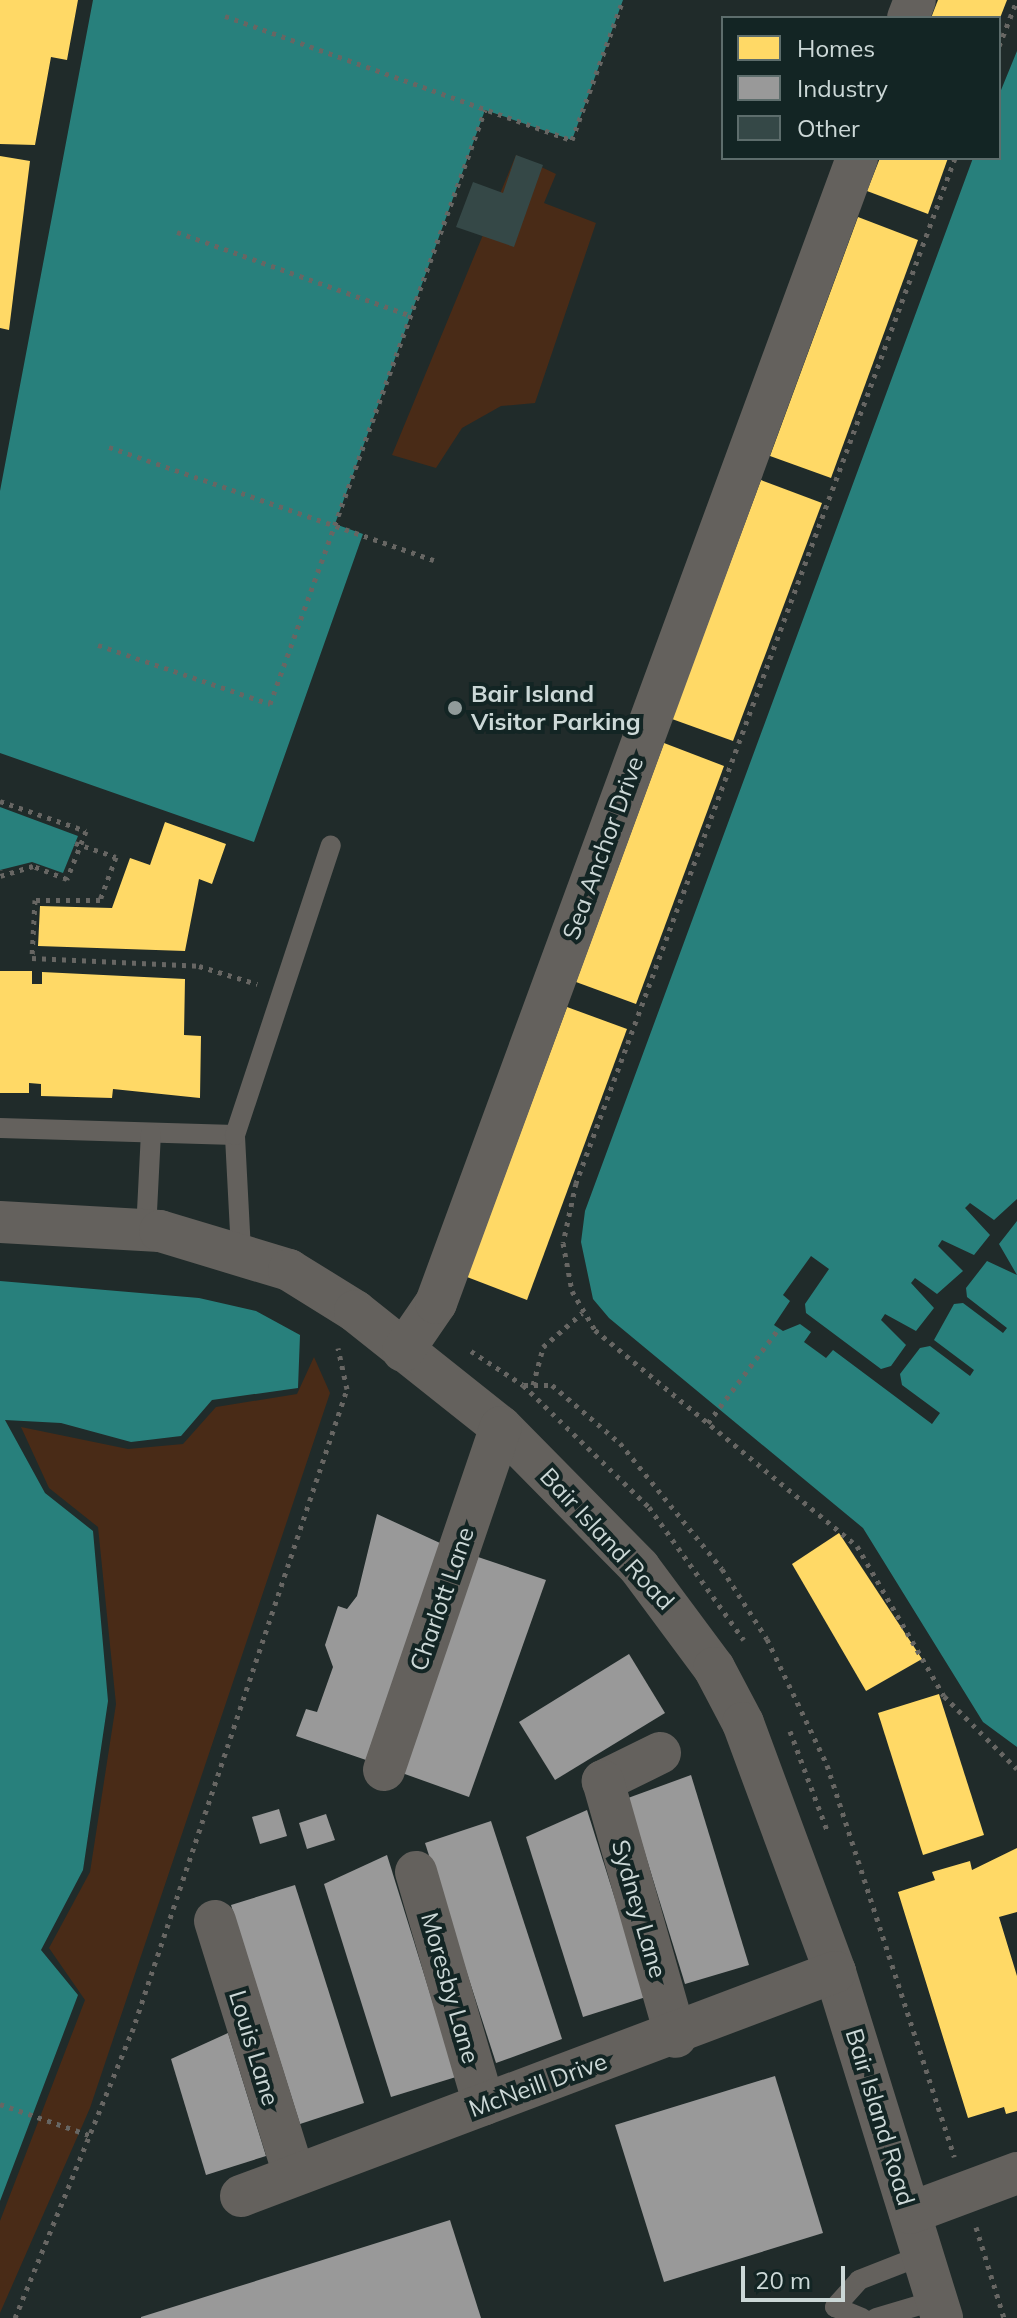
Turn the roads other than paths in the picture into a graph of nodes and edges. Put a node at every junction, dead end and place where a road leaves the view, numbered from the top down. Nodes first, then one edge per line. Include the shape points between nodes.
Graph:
1 (856, 160) edge
2 (331, 845) dead end
3 (0, 1128) edge
4 (151, 1133) junction
5 (235, 1135) junction
6 (0, 1222) edge
7 (146, 1231) junction
8 (241, 1251) junction
9 (403, 1351) junction
10 (501, 1427) junction
11 (660, 1753) dead end
12 (384, 1770) dead end
13 (416, 1872) dead end
14 (215, 1921) dead end
15 (835, 1972) junction
16 (676, 2037) junction
17 (484, 2104) junction
18 (1017, 2173) edge
19 (294, 2174) junction
20 (241, 2196) dead end
21 (910, 2213) junction
22 (923, 2255) junction
23 (939, 2309) edge
24 (862, 2318) edge
25 (876, 2318) edge

1 - 9 street, Sea Anchor Drive via 436,1303
2 - 5 lane
3 - 4 lane
4 - 5 lane
4 - 7 lane
5 - 8 lane
6 - 7 street, Bair Island Road
7 - 8 street, Bair Island Road
8 - 9 street, Bair Island Road via 337,1299
9 - 10 street, Bair Island Road
10 - 12 street, Charlott Lane
10 - 15 street, Bair Island Road via 639,1567 714,1668 743,1723
11 - 16 street, Sydney Lane via 587,1788
13 - 17 street, Moresby Lane
14 - 19 street, Louis Lane
15 - 16 street, McNeill Drive
15 - 21 street, Bair Island Road
16 - 17 street, McNeill Drive
17 - 19 street, McNeill Drive
18 - 21 street
19 - 20 street, McNeill Drive
21 - 22 street, Bair Island Road
22 - 23 street, Bair Island Road
22 - 24 lane via 859,2280 835,2307
23 - 25 lane

